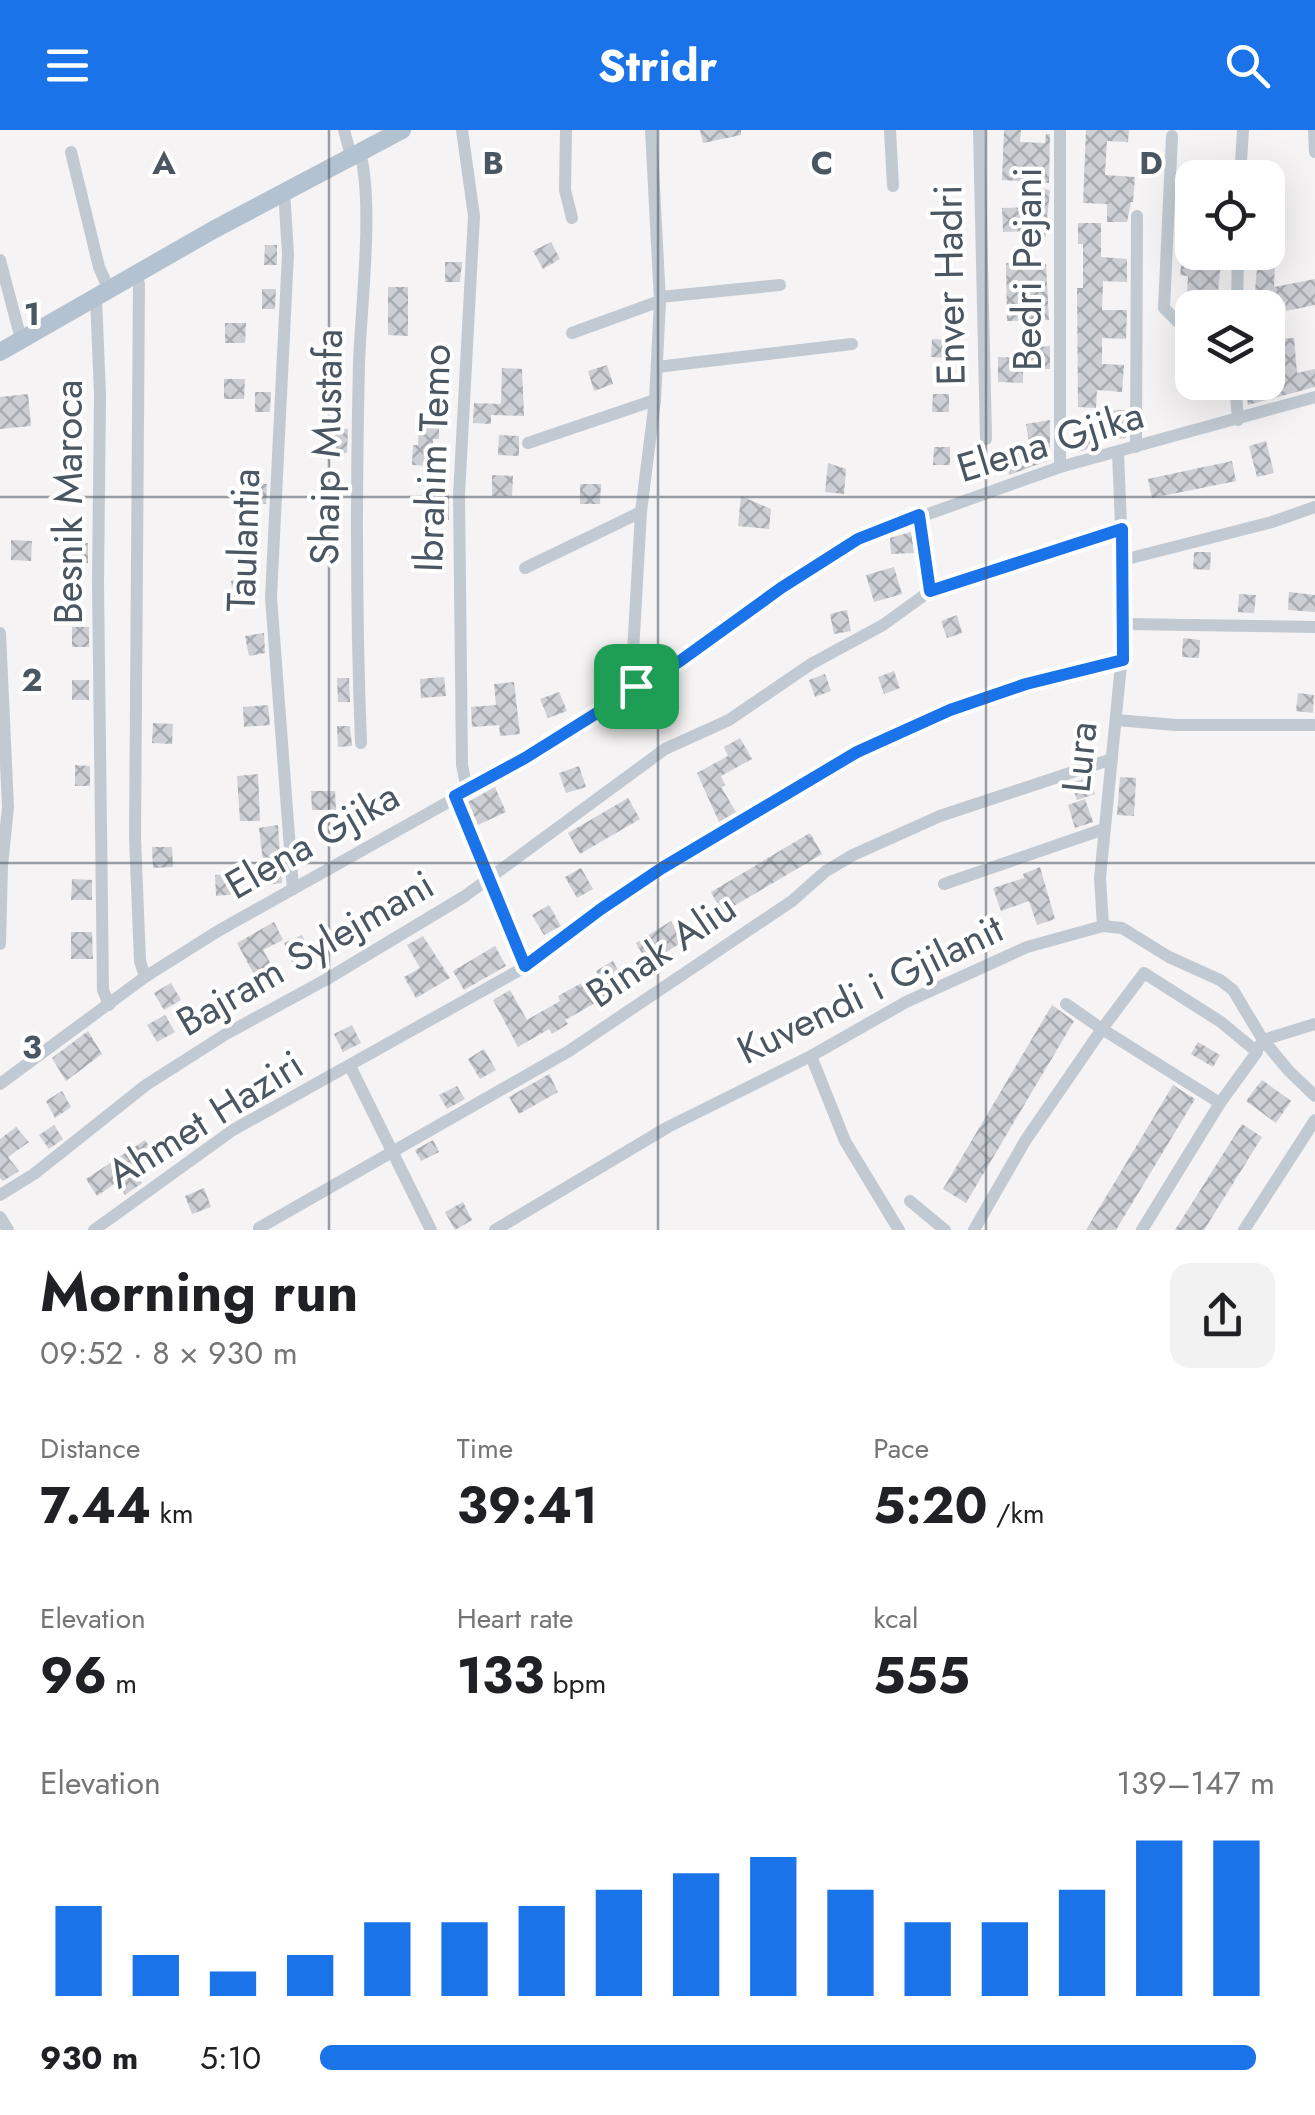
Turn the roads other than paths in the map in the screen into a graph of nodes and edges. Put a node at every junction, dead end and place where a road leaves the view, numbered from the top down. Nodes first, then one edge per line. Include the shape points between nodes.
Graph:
1 (344, 130) edge
2 (402, 130) edge
3 (462, 130) edge
4 (566, 130) edge
5 (651, 130) edge
6 (890, 130) edge
7 (979, 130) edge
8 (1060, 130) edge
9 (1242, 130) edge
10 (1314, 130) edge
11 (1172, 136) dead end
12 (71, 152) dead end
13 (1315, 152) edge
14 (356, 154) junction
15 (1241, 160) edge
16 (893, 186) dead end
17 (284, 192) junction
18 (1137, 216) dead end
19 (572, 218) dead end
20 (0, 260) edge
21 (136, 275) junction
22 (780, 285) dead end
23 (103, 294) junction
24 (660, 299) junction
25 (1175, 319) edge
26 (572, 333) dead end
27 (21, 340) junction
28 (852, 344) dead end
29 (0, 352) edge
30 (657, 367) junction
31 (1315, 397) edge
32 (655, 400) junction
33 (1236, 400) edge
34 (1238, 420) junction
35 (986, 439) dead end
36 (528, 443) dead end
37 (1136, 447) junction
38 (1118, 452) junction
39 (1060, 467) junction
40 (1315, 508) edge
41 (640, 512) junction
42 (919, 515) junction
43 (1122, 529) junction
44 (1124, 560) junction
45 (525, 568) dead end
46 (930, 591) junction
47 (1125, 624) junction
48 (1315, 627) edge
49 (0, 633) edge
50 (1123, 660) junction
51 (636, 686) junction
52 (1116, 720) junction
53 (1315, 725) edge
54 (361, 743) dead end
55 (1112, 759) junction
56 (461, 792) junction
57 (1104, 829) junction
58 (488, 878) junction
59 (944, 884) dead end
60 (294, 889) junction
61 (1103, 926) junction
62 (0, 944) edge
63 (525, 966) junction
64 (144, 977) junction
65 (1066, 1004) dead end
66 (109, 1005) junction
67 (1315, 1024) edge
68 (1102, 1030) junction
69 (1260, 1046) junction
70 (811, 1056) junction
71 (350, 1066) junction
72 (1, 1079) edge
73 (1315, 1096) edge
74 (1220, 1103) junction
75 (1315, 1120) edge
76 (392, 1152) junction
77 (0, 1194) edge
78 (910, 1201) dead end
79 (0, 1217) edge
80 (259, 1228) edge
81 (8, 1230) edge
82 (94, 1230) edge
83 (431, 1230) edge
84 (495, 1230) edge
85 (899, 1230) edge
86 (945, 1230) edge
87 (974, 1230) edge
88 (1142, 1230) edge
89 (1244, 1230) edge

1 - 14 street, Shaip Mustafa
2 - 14 main road
3 - 56 street, Ibrahim Temo via 474,216 459,495
4 - 19 street
5 - 24 street
6 - 16 street
7 - 35 street, Enver Hadri
8 - 39 street, Bedri Pejani
9 - 15 street
10 - 13 street
11 - 25 street via 1164,308
12 - 23 street, Besnik Maroca
14 - 17 main road
14 - 54 street, Shaip Mustafa via 364,169 356,556
17 - 21 main road
17 - 60 street, Taulantia via 288,254 271,597
18 - 37 street
20 - 27 street
21 - 23 main road
21 - 64 street via 135,837
22 - 24 street
23 - 27 main road
23 - 66 street, Besnik Maroca via 98,584 103,990
24 - 26 street
24 - 30 street
27 - 29 main road
28 - 30 street
30 - 32 street
31 - 34 street, Elena Gjika
32 - 36 street
32 - 41 street
33 - 34 street
34 - 37 street, Elena Gjika
37 - 38 street, Elena Gjika
38 - 39 street, Elena Gjika
38 - 43 street, Lura
39 - 42 street, Elena Gjika
40 - 44 street
41 - 45 street
41 - 51 street
42 - 46 street, Elena Gjika
42 - 51 street, Elena Gjika via 858,539
43 - 44 street, Lura
43 - 46 street, Bajram Sylejmani
44 - 47 street, Lura
46 - 58 street, Bajram Sylejmani via 728,720 664,749
47 - 48 street
47 - 50 street, Lura
49 - 62 street via 8,807
50 - 52 street, Lura
50 - 63 street via 950,710 857,752 662,868
51 - 56 street, Elena Gjika
52 - 53 street
52 - 55 street, Lura
55 - 57 street, Lura
55 - 76 street, Binak Aliu via 940,816 853,855 569,1052
56 - 58 street, Ibrahim Temo
56 - 60 street, Elena Gjika
57 - 59 street, Lura
57 - 61 street, Lura
58 - 63 street, Ibrahim Temo
58 - 77 street, Bajram Sylejmani via 146,1085
60 - 64 street, Elena Gjika
61 - 69 street via 1122,928 1220,980 1233,990
61 - 70 street, Kuvendi i Gjilanit via 979,967
63 - 71 street
64 - 66 street, Elena Gjika
65 - 68 street
66 - 72 street, Elena Gjika
67 - 69 street
68 - 69 street via 1144,973
68 - 74 street
68 - 87 street
69 - 73 street
69 - 74 street
70 - 84 street, Kuvendi i Gjilanit via 710,1104
70 - 85 street via 845,1140
71 - 76 street, Ahmet Haziri
71 - 82 street, Ahmet Haziri via 233,1130
74 - 88 street
75 - 89 street
76 - 80 street, Binak Aliu
76 - 83 street, Ahmet Haziri
78 - 86 street
79 - 81 street

